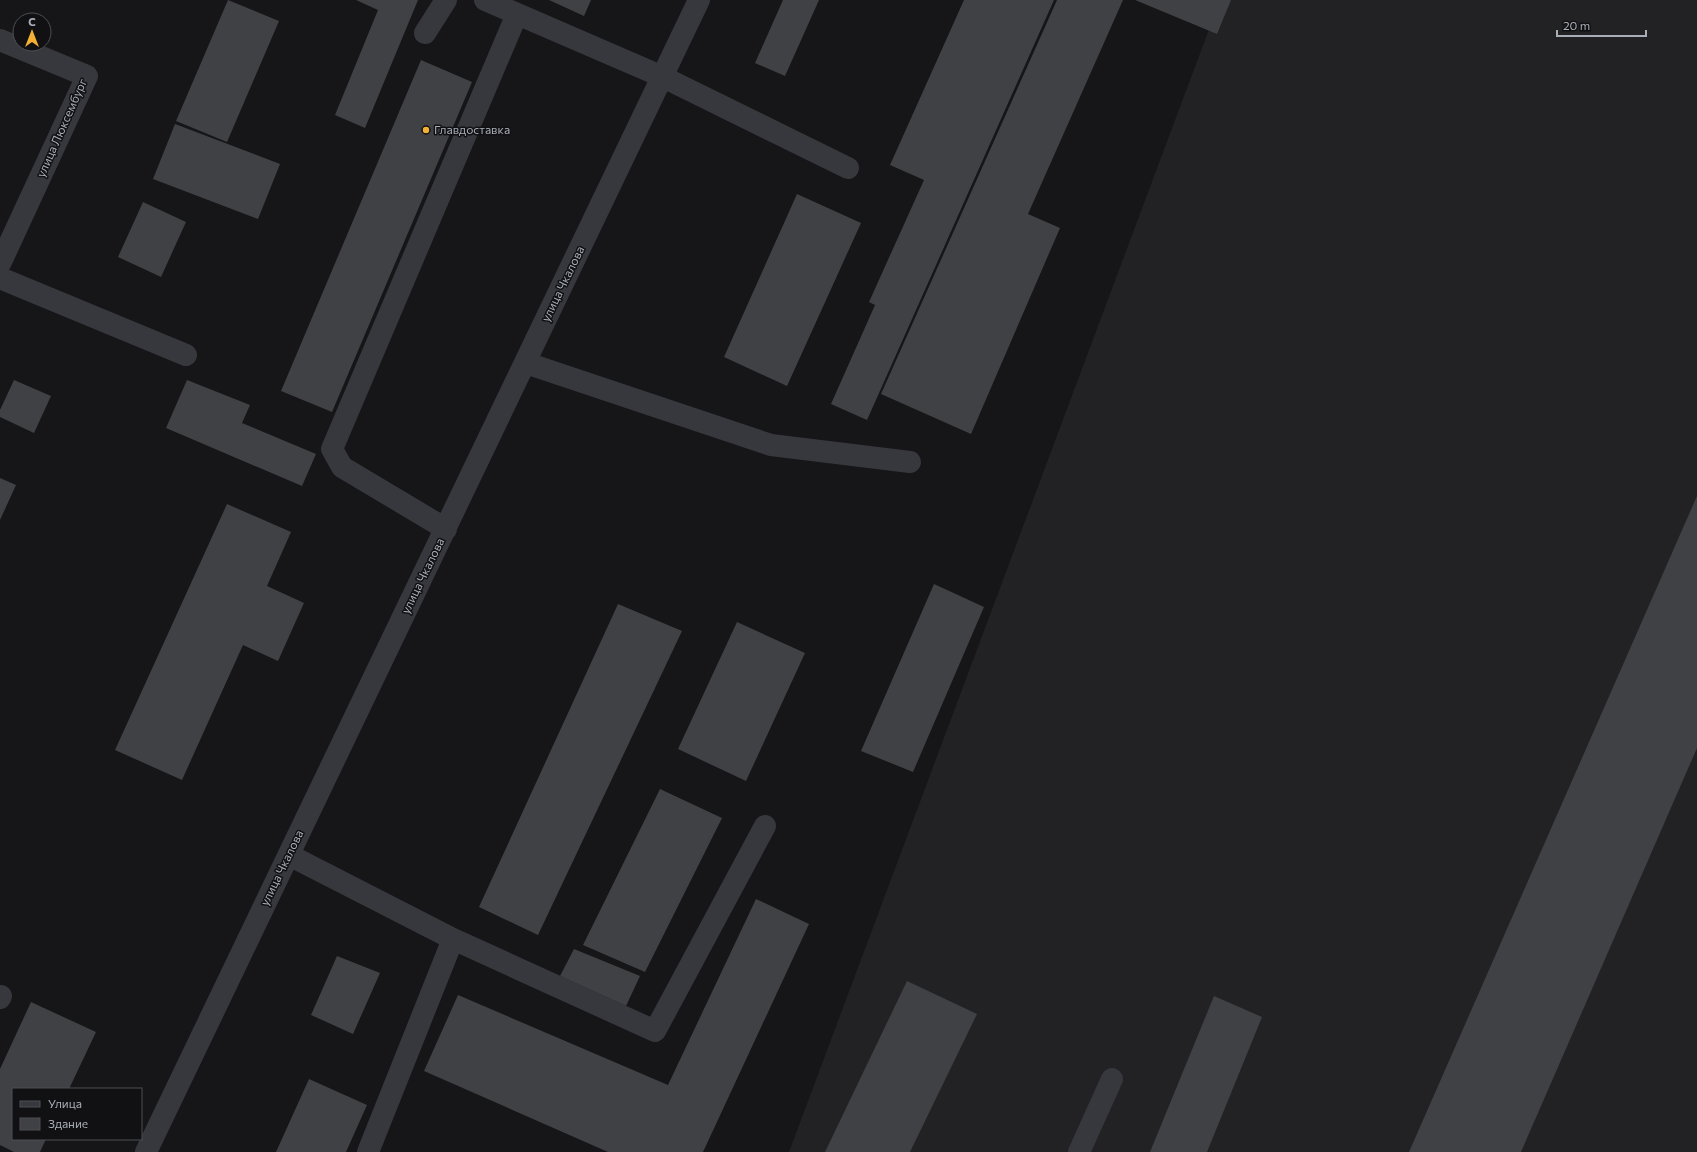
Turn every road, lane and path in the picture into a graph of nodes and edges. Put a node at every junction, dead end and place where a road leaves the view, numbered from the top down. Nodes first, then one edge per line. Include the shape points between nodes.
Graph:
1 (446, 0) edge
2 (485, 0) edge
3 (699, 0) edge
4 (517, 14) junction
5 (425, 33) dead end
6 (0, 40) edge
7 (663, 77) junction
8 (848, 168) dead end
9 (0, 264) edge
10 (0, 278) edge
11 (186, 355) dead end
12 (526, 363) junction
13 (910, 462) dead end
14 (446, 529) junction
15 (765, 826) dead end
16 (288, 855) junction
17 (453, 939) junction
18 (1112, 1079) dead end
19 (146, 1152) edge
20 (368, 1152) edge
21 (1079, 1152) edge

1 - 5 street
2 - 4 street
3 - 7 street, улица Чкалова
4 - 7 street
4 - 14 street via 332,449 342,467
6 - 9 street, улица Люксембург via 87,76
7 - 8 street
7 - 12 street, улица Чкалова
10 - 11 street
12 - 13 street via 771,445
12 - 14 street, улица Чкалова
14 - 16 street, улица Чкалова
15 - 17 street via 655,1031
16 - 17 street
16 - 19 street, улица Чкалова
17 - 20 street
18 - 21 street

